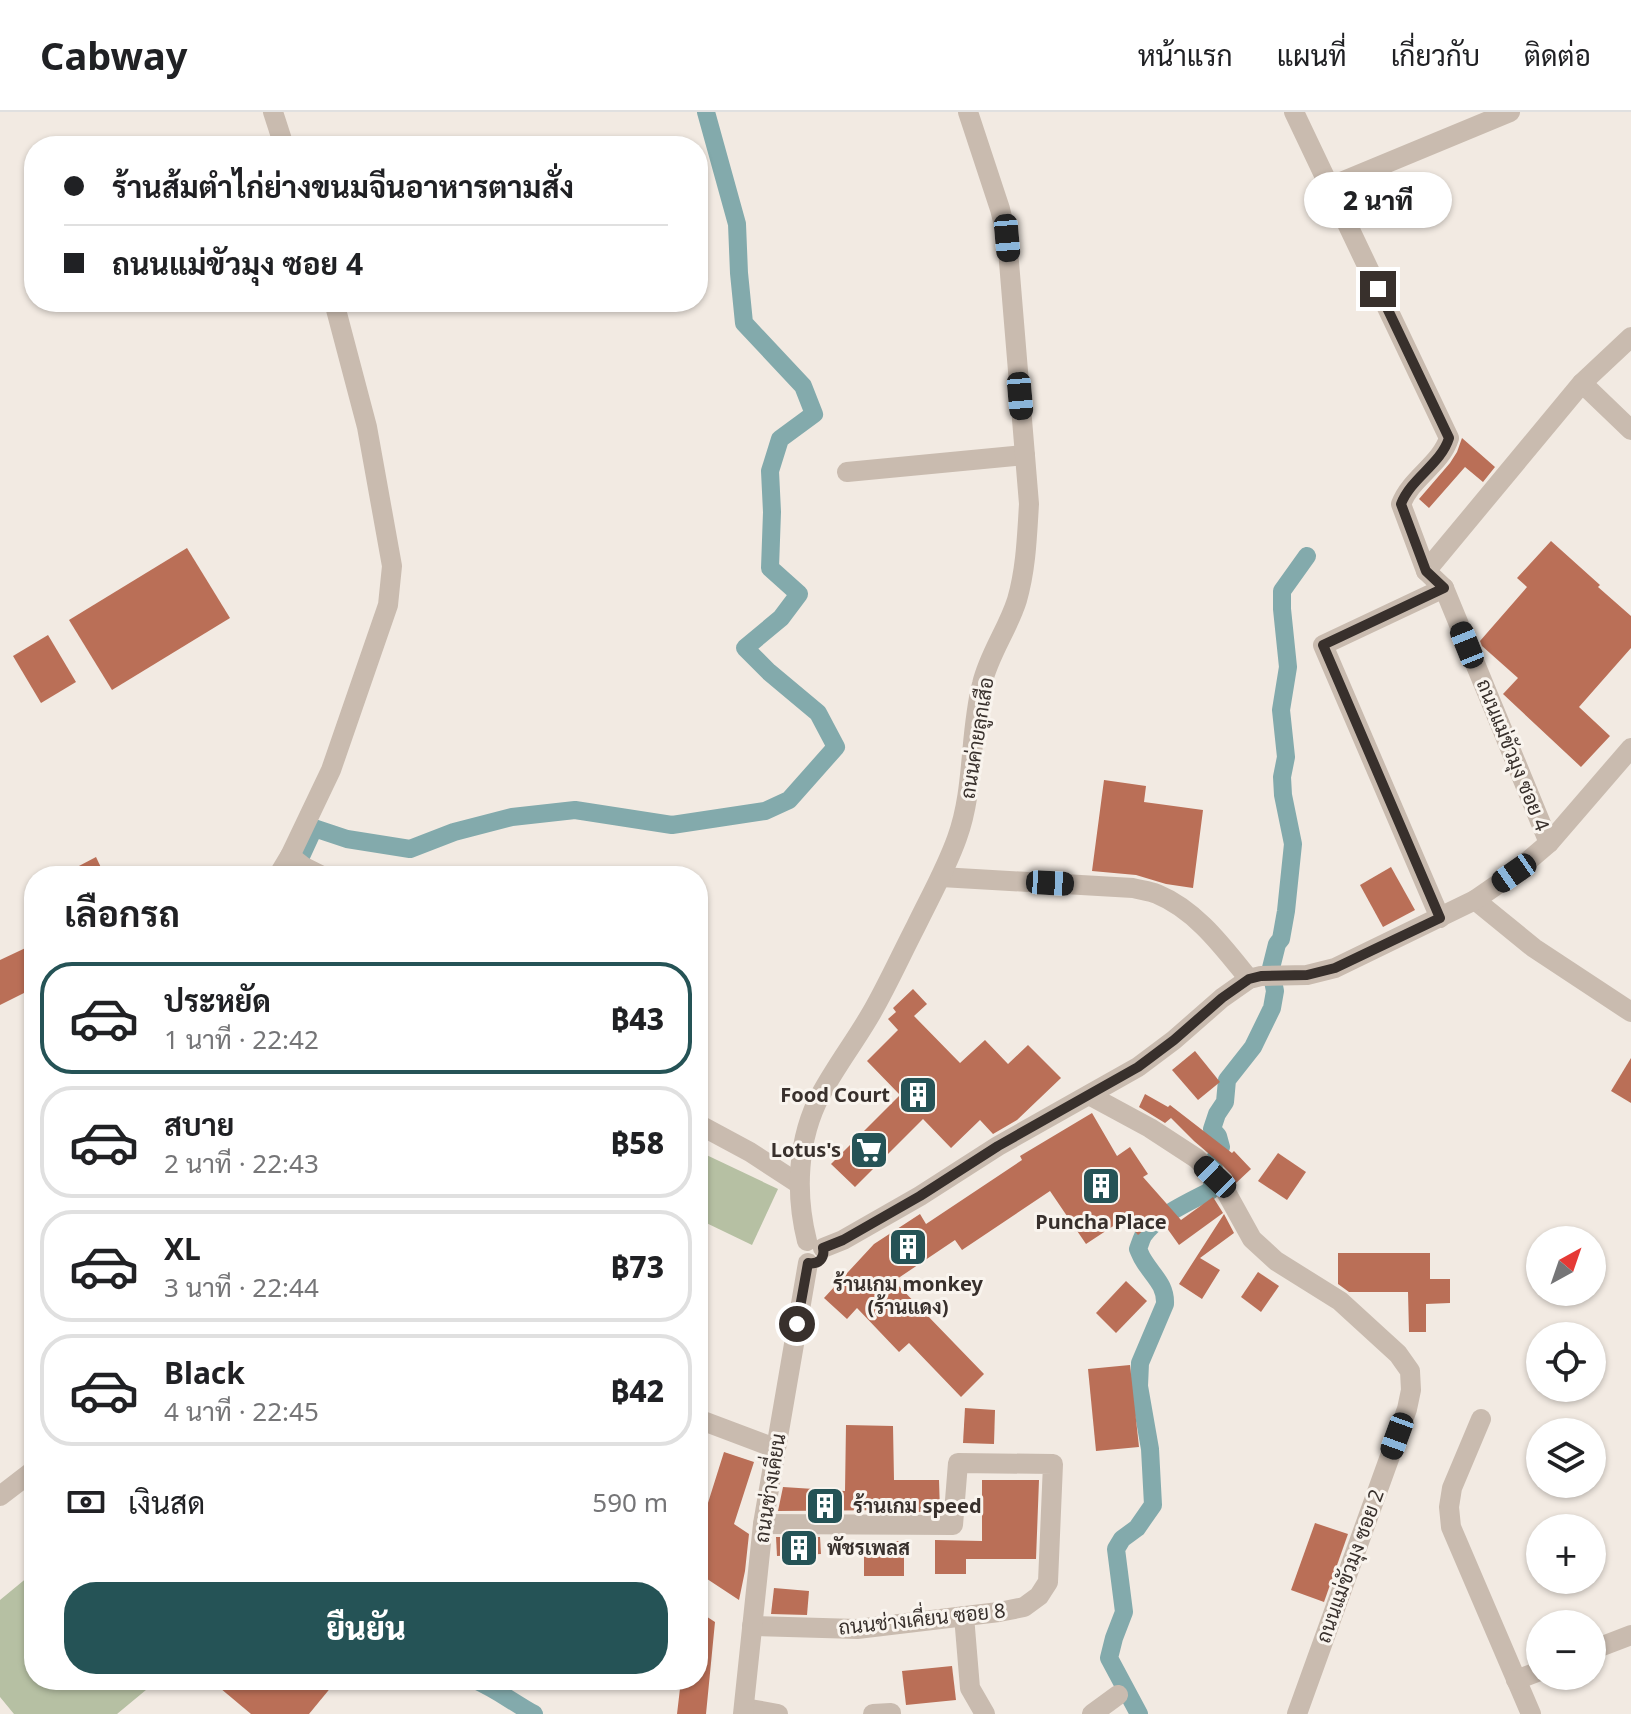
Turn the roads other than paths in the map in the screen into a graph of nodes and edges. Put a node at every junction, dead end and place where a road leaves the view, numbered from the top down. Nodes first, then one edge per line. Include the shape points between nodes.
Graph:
1 (273, 112) edge
2 (968, 112) edge
3 (1294, 112) edge
4 (1510, 112) edge
5 (281, 136) edge
6 (1329, 187) junction
7 (337, 312) edge
8 (1631, 337) edge
9 (1582, 383) junction
10 (1631, 430) edge
11 (1025, 455) junction
12 (847, 472) dead end
13 (1426, 571) junction
14 (1444, 588) junction
15 (1631, 748) edge
16 (1549, 843) junction
17 (305, 866) edge
18 (941, 877) junction
19 (1475, 900) junction
20 (1440, 918) junction
21 (1249, 979) junction
22 (1631, 1012) edge
23 (1089, 1095) junction
24 (708, 1129) edge
25 (799, 1184) junction
26 (815, 1244) junction
27 (1481, 1419) dead end
28 (708, 1423) edge
29 (775, 1448) junction
30 (24, 1478) edge
31 (0, 1496) edge
32 (763, 1524) junction
33 (964, 1616) junction
34 (752, 1626) junction
35 (1631, 1635) edge
36 (1606, 1645) edge
37 (1526, 1676) edge
38 (1516, 1680) junction
39 (1118, 1695) dead end
40 (744, 1711) edge
41 (778, 1714) edge
42 (985, 1714) edge
43 (1092, 1714) edge
44 (1297, 1714) edge
45 (1531, 1714) edge

1 - 5 street
2 - 11 street, ถนนค่ายลูกเสือ via 1007,238
3 - 6 street, ถนนแม่ขัวมุง ซอย 4
4 - 6 street
6 - 13 street, ถนนแม่ขัวมุง ซอย 4 via 1449,438 1401,504
7 - 17 street via 367,427 392,566 388,605 331,770
8 - 9 street
9 - 10 street
9 - 13 street
11 - 12 street
11 - 18 street, ถนนค่ายลูกเสือ via 1027,546 1016,601 983,680 967,801
13 - 14 street, ถนนแม่ขัวมุง ซอย 4
14 - 16 street, ถนนแม่ขัวมุง ซอย 4
14 - 20 street via 1323,645
15 - 16 street
16 - 19 street
18 - 21 street via 1133,888 1156,894 1199,922
18 - 25 street, ถนนค่ายลูกเสือ via 872,1013 820,1095 804,1142
19 - 20 street
19 - 22 street via 1534,948
20 - 21 street via 1335,968
21 - 23 street via 1138,1067
23 - 26 street via 843,1240
23 - 44 street, ถนนแม่ขัวมุง ซอย 2 via 1196,1158 1220,1181 1252,1239 1276,1261 1340,1301 1410,1371 1407,1409
24 - 25 street
25 - 26 street, ถนนค่ายลูกเสือ via 801,1217
26 - 29 street, ถนนช่างเคี่ยน via 824,1254 808,1263
27 - 38 street via 1452,1488 1451,1527
28 - 29 street
29 - 32 street, ถนนช่างเคี่ยน
30 - 31 street
32 - 33 street, ถนนช่างเคี่ยน ซอย 8 via 953,1525 958,1463 1053,1464 1048,1582 1024,1607
32 - 34 street, ถนนช่างเคี่ยน
33 - 34 street, ถนนช่างเคี่ยน ซอย 8 via 857,1629
33 - 42 street via 970,1688
34 - 40 street, ถนนช่างเคี่ยน
35 - 36 street
37 - 38 street
38 - 45 street
39 - 43 street
40 - 41 street

